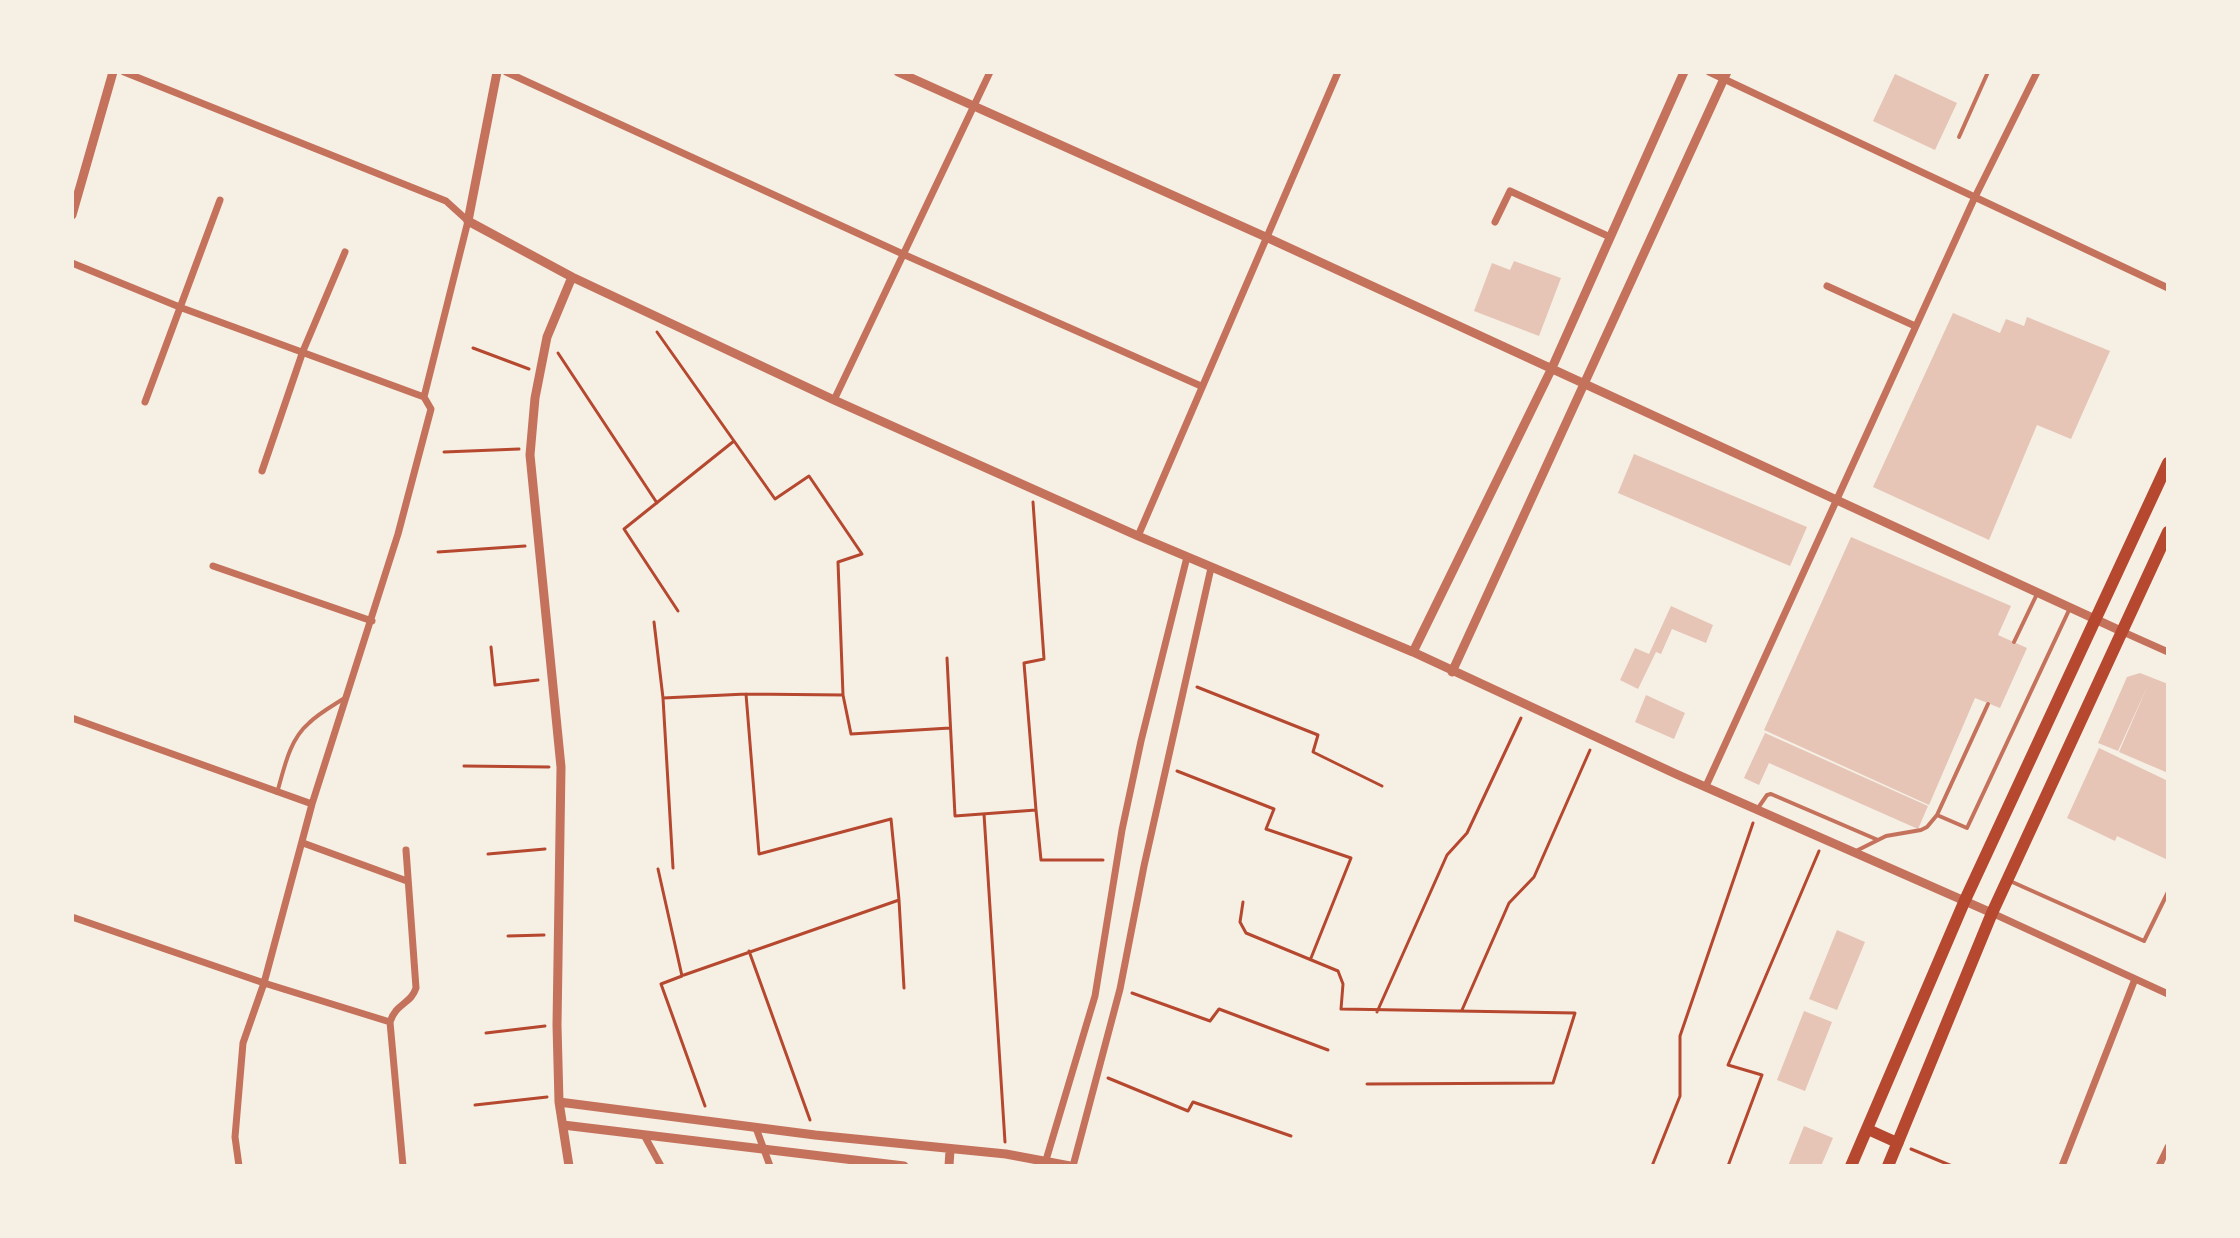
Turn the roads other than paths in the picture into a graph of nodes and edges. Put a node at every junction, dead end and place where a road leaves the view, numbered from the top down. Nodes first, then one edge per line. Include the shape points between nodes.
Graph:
1 (113, 72) edge
2 (124, 72) edge
3 (497, 72) edge
4 (506, 72) edge
5 (898, 72) edge
6 (990, 72) edge
7 (1338, 72) edge
8 (1684, 72) edge
9 (1709, 72) edge
10 (1988, 72) edge
11 (2037, 72) edge
12 (1726, 75) edge
13 (973, 108) junction
14 (1959, 137) dead end
15 (1974, 199) junction
16 (220, 200) dead end
17 (72, 215) edge
18 (468, 221) junction
19 (1495, 222) dead end
20 (1610, 237) junction
21 (1268, 238) junction
22 (345, 252) dead end
23 (905, 255) junction
24 (72, 263) edge
25 (572, 277) junction
26 (1827, 286) dead end
27 (2168, 288) edge
28 (182, 308) junction
29 (1915, 326) junction
30 (303, 351) junction
31 (1551, 370) junction
32 (1585, 384) junction
33 (1201, 386) junction
34 (424, 397) junction
35 (834, 400) junction
36 (145, 402) dead end
37 (2168, 463) edge
38 (262, 471) dead end
39 (1835, 499) junction
40 (2168, 532) edge
41 (1138, 536) junction
42 (1187, 557) junction
43 (213, 566) dead end
44 (1211, 568) junction
45 (2038, 592) junction
46 (2071, 607) junction
47 (2095, 620) junction
48 (372, 621) junction
49 (2121, 631) junction
50 (2014, 642) dead end
51 (1413, 652) junction
52 (2168, 652) edge
53 (1452, 672) junction
54 (348, 695) junction
55 (1988, 704) dead end
56 (72, 718) edge
57 (1706, 786) junction
58 (277, 793) junction
59 (312, 804) junction
60 (1758, 808) junction
61 (1937, 815) junction
62 (1878, 840) junction
63 (303, 843) junction
64 (406, 850) dead end
65 (1856, 851) junction
66 (2007, 880) junction
67 (407, 881) junction
68 (2168, 892) edge
69 (1965, 900) junction
70 (1992, 913) junction
71 (72, 917) edge
72 (2135, 979) junction
73 (264, 983) junction
74 (2168, 994) edge
75 (390, 1022) junction
76 (559, 1099) junction
77 (563, 1125) junction
78 (756, 1128) junction
79 (1867, 1129) junction
80 (644, 1135) junction
81 (1898, 1143) junction
82 (2168, 1147) edge
83 (765, 1150) junction
84 (950, 1150) junction
85 (1046, 1160) junction
86 (1058, 1164) edge
87 (239, 1166) edge
88 (403, 1166) edge
89 (569, 1166) edge
90 (661, 1166) edge
91 (770, 1166) edge
92 (904, 1166) edge
93 (949, 1166) edge
94 (1071, 1166) edge
95 (1851, 1166) edge
96 (1888, 1166) edge
97 (2062, 1166) edge
98 (2159, 1166) edge

1 - 17 street
2 - 18 street via 446,201
3 - 18 street
4 - 23 street
5 - 13 street
6 - 13 street
7 - 21 street
8 - 20 street
9 - 12 street
10 - 14 lane
11 - 15 street
12 - 15 street
12 - 32 street
13 - 21 street
13 - 23 street
15 - 27 street
15 - 29 street
16 - 28 street
18 - 25 street
18 - 34 street
19 - 20 street via 1510,191
20 - 31 street
21 - 31 street
21 - 33 street
22 - 30 street
23 - 33 street
23 - 35 street
24 - 28 street
25 - 35 street
25 - 76 street via 547,337 531,448 561,767
26 - 29 street
28 - 30 street
28 - 36 street
29 - 39 street
30 - 34 street
30 - 38 street
31 - 32 street
31 - 51 street
32 - 39 street
32 - 53 street
33 - 41 street
34 - 48 street via 431,409
35 - 41 street
37 - 47 main road
39 - 45 street
39 - 57 street
40 - 49 main road
41 - 42 street
42 - 44 street
42 - 85 street via 1141,741 1095,996
43 - 48 street
44 - 51 street
44 - 94 street via 1120,989
45 - 46 street
45 - 50 lane
46 - 47 street
46 - 61 lane via 1967,828
47 - 49 street
47 - 69 main road
48 - 54 street
49 - 52 street
49 - 66 main road
51 - 53 street
53 - 57 street
54 - 58 lane via 300,734
54 - 59 street
55 - 61 lane
56 - 58 street
57 - 60 street
58 - 59 street
59 - 63 street
60 - 62 lane via 1771,794
60 - 65 street
61 - 62 lane via 1921,830
62 - 65 lane
63 - 67 street
63 - 73 street
64 - 67 street
65 - 69 street
66 - 68 lane via 2144,941
66 - 70 main road
67 - 75 street via 416,988
69 - 70 street
69 - 79 main road
70 - 72 street
70 - 81 main road
71 - 73 street
72 - 74 street
72 - 97 street
73 - 75 street
73 - 87 street via 243,1043 235,1137
75 - 88 street
76 - 77 street
76 - 78 street
77 - 80 street
77 - 89 street
78 - 83 street
78 - 84 street
79 - 81 main road
79 - 95 main road
80 - 83 street
80 - 90 street
81 - 96 main road
82 - 98 street
83 - 91 street
83 - 92 street
84 - 85 street
84 - 93 street
85 - 86 street
86 - 94 street

